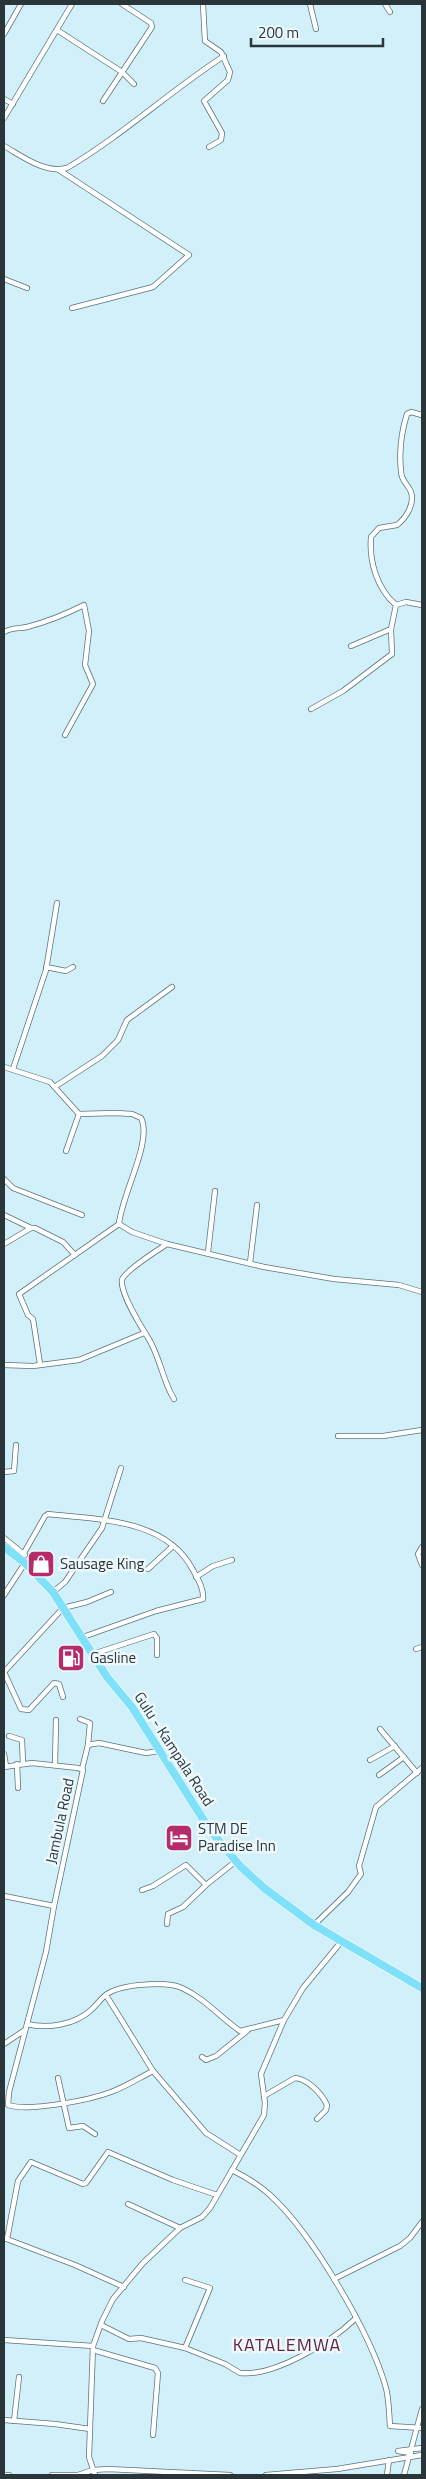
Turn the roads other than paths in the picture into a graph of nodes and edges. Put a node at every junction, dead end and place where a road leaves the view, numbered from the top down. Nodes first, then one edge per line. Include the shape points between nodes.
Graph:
1 (20, 4) edge
2 (72, 4) edge
3 (122, 4) edge
4 (203, 4) edge
5 (310, 4) edge
6 (385, 4) edge
7 (390, 12) dead end
8 (316, 29) dead end
9 (58, 30) junction
10 (4, 34) edge
11 (224, 56) junction
12 (122, 72) junction
13 (134, 84) dead end
14 (4, 99) edge
15 (103, 101) dead end
16 (13, 104) junction
17 (4, 118) edge
18 (4, 146) edge
19 (209, 147) dead end
20 (59, 170) junction
21 (4, 279) edge
22 (27, 288) dead end
23 (72, 308) dead end
24 (422, 415) edge
25 (396, 605) junction
26 (422, 605) edge
27 (391, 629) junction
28 (4, 632) edge
29 (351, 646) dead end
30 (311, 709) dead end
31 (66, 734) dead end
32 (57, 903) dead end
33 (73, 966) dead end
34 (46, 967) junction
35 (172, 987) dead end
36 (4, 1066) edge
37 (13, 1069) junction
38 (56, 1086) junction
39 (79, 1114) junction
40 (66, 1151) dead end
41 (4, 1179) edge
42 (215, 1191) dead end
43 (257, 1205) dead end
44 (82, 1215) dead end
45 (4, 1216) edge
46 (120, 1224) junction
47 (31, 1228) junction
48 (4, 1244) edge
49 (167, 1244) junction
50 (208, 1252) junction
51 (75, 1255) junction
52 (250, 1263) junction
53 (422, 1292) edge
54 (144, 1333) junction
55 (4, 1364) edge
56 (40, 1364) junction
57 (174, 1400) dead end
58 (422, 1430) edge
59 (338, 1436) dead end
60 (16, 1445) dead end
61 (121, 1468) dead end
62 (4, 1472) edge
63 (106, 1521) junction
64 (4, 1538) edge
65 (173, 1546) junction
66 (4, 1547) edge
67 (422, 1547) edge
68 (23, 1559) junction
69 (232, 1560) dead end
70 (422, 1565) edge
71 (148, 1569) dead end
72 (196, 1576) junction
73 (53, 1592) junction
74 (111, 1592) dead end
75 (4, 1596) edge
76 (63, 1608) junction
77 (83, 1637) junction
78 (422, 1648) edge
79 (416, 1649) dead end
80 (93, 1654) junction
81 (157, 1654) dead end
82 (4, 1672) edge
83 (63, 1697) dead end
84 (80, 1719) dead end
85 (56, 1720) dead end
86 (380, 1729) dead end
87 (9, 1736) dead end
88 (88, 1745) junction
89 (395, 1746) junction
90 (159, 1751) junction
91 (4, 1754) edge
92 (404, 1757) junction
93 (370, 1760) dead end
94 (17, 1764) junction
95 (23, 1764) junction
96 (55, 1765) junction
97 (5, 1766) edge
98 (422, 1768) edge
99 (82, 1769) junction
100 (417, 1772) junction
101 (379, 1775) dead end
102 (18, 1788) dead end
103 (236, 1861) junction
104 (206, 1885) junction
105 (142, 1890) dead end
106 (4, 1896) edge
107 (54, 1906) junction
108 (167, 1924) dead end
109 (314, 1925) junction
110 (341, 1942) junction
111 (422, 1988) edge
112 (106, 1995) junction
113 (284, 2020) junction
114 (27, 2024) junction
115 (25, 2030) junction
116 (248, 2030) junction
117 (4, 2044) edge
118 (202, 2057) dead end
119 (153, 2071) junction
120 (58, 2078) dead end
121 (6, 2092) edge
122 (264, 2096) junction
123 (65, 2103) junction
124 (317, 2119) dead end
125 (95, 2134) dead end
126 (239, 2154) junction
127 (232, 2170) junction
128 (217, 2195) junction
129 (128, 2204) dead end
130 (422, 2222) edge
131 (180, 2228) junction
132 (5, 2238) edge
133 (334, 2279) junction
134 (185, 2280) dead end
135 (124, 2286) junction
136 (355, 2319) junction
137 (101, 2324) junction
138 (4, 2340) edge
139 (93, 2348) junction
140 (184, 2348) junction
141 (19, 2377) dead end
142 (422, 2409) edge
143 (4, 2420) edge
144 (14, 2421) junction
145 (422, 2428) edge
146 (90, 2429) junction
147 (153, 2435) dead end
148 (422, 2448) edge
149 (422, 2455) edge
150 (389, 2460) junction
151 (94, 2473) edge
152 (200, 2474) edge
153 (4, 2475) edge
154 (8, 2475) edge
155 (52, 2475) edge
156 (78, 2475) edge
157 (228, 2475) edge
158 (266, 2475) edge
159 (387, 2475) edge
160 (404, 2475) edge

1 - 10 street
2 - 9 street
3 - 12 street via 152,25
4 - 11 street via 205,40
5 - 8 street
6 - 7 street
9 - 12 street
9 - 16 street
11 - 19 street via 230,77 204,101 222,133 221,140
11 - 20 street via 89,154
12 - 13 street
12 - 15 street
14 - 16 street
16 - 17 street
18 - 20 street via 34,162
20 - 23 street via 189,254 153,287
21 - 22 street
24 - 25 street via 407,414 401,441 402,480 410,490 410,509 396,525 377,529 371,537 375,570 386,595
25 - 26 street via 406,602
25 - 27 street
27 - 29 street
27 - 30 street via 392,654 343,691
28 - 31 street via 64,615 84,605 89,631 85,665 93,684
32 - 34 street
33 - 34 street via 66,971
34 - 37 street
35 - 38 street via 127,1020 118,1040 102,1056
36 - 37 street
37 - 38 street
38 - 39 street
39 - 40 street
39 - 46 street via 132,1114 143,1122 141,1151
41 - 44 street via 13,1188
42 - 50 street
43 - 52 street
45 - 47 street
46 - 49 street via 132,1232
46 - 51 street
47 - 48 street
47 - 51 street via 63,1242
49 - 50 street
49 - 54 street via 123,1278 122,1286
50 - 52 street
51 - 56 street via 19,1294 33,1319
52 - 53 street via 334,1279 399,1285
54 - 56 street via 79,1360
54 - 57 street
55 - 56 street
58 - 59 street via 383,1436
60 - 62 street via 14,1471
61 - 63 street
63 - 65 street via 116,1521 159,1535
63 - 68 street via 46,1514
63 - 73 street via 65,1582
64 - 68 street
65 - 71 street
65 - 72 street via 183,1554
66 - 68 main road, Gulu - Kampala Road
67 - 70 street via 418,1554
68 - 73 main road, Gulu - Kampala Road
68 - 75 street
69 - 72 street
72 - 77 street via 204,1597 202,1600 156,1611
73 - 76 main road, Gulu - Kampala Road
74 - 76 street
76 - 77 main road, Gulu - Kampala Road
76 - 82 street
77 - 80 main road, Gulu - Kampala Road
78 - 79 street
80 - 81 street via 154,1634
80 - 90 main road, Gulu - Kampala Road
82 - 83 street via 21,1709 28,1710 54,1683 59,1684
84 - 88 street via 90,1723
85 - 96 street
86 - 89 street
87 - 95 street via 22,1740
88 - 90 street via 99,1743 146,1753
88 - 99 street
89 - 92 street
89 - 93 street
90 - 103 main road, Gulu - Kampala Road via 210,1830
91 - 97 street
92 - 100 street
92 - 101 street
94 - 95 street, Jambula Road
94 - 97 street, Jambula Road
94 - 102 street
95 - 96 street, Jambula Road
96 - 99 street, Jambula Road
98 - 100 street
99 - 107 street, Jambula Road
100 - 109 street via 376,1807 359,1866 361,1874 348,1892
103 - 104 street
103 - 109 main road, Gulu - Kampala Road via 264,1888
104 - 105 street via 186,1865
104 - 108 street via 183,1907 168,1914
106 - 107 street
107 - 114 street, Jambula Road
109 - 110 main road, Gulu - Kampala Road
110 - 111 main road, Gulu - Kampala Road
110 - 113 street via 303,1988
112 - 114 street via 90,2011 66,2022 44,2027
112 - 116 street via 124,1987 172,1985 201,2000 240,2031
112 - 119 street
113 - 116 street
113 - 122 street via 261,2074
114 - 115 street, Jambula Road
115 - 117 street
115 - 121 street, Jambula Road
116 - 118 street via 216,2056 206,2060
119 - 123 street via 111,2092
119 - 126 street via 206,2133
120 - 123 street
121 - 123 street via 11,2106
122 - 124 street via 300,2078 327,2105
122 - 126 street via 264,2115
123 - 125 street via 69,2128 83,2126
126 - 127 street
127 - 128 street
127 - 133 street via 278,2202
128 - 131 street via 204,2216
128 - 132 street via 108,2152 86,2183 71,2180 31,2162 18,2181
129 - 131 street
130 - 133 street via 400,2246
131 - 135 street via 142,2263
132 - 135 street
133 - 136 street
134 - 140 street via 210,2288
135 - 137 street via 113,2299
136 - 140 street via 301,2357 247,2374 234,2372 225,2364
136 - 145 street via 373,2352 386,2389 390,2426
137 - 139 street
137 - 140 street via 129,2339 141,2338
138 - 139 street
139 - 146 street
139 - 147 street via 155,2368 158,2373
141 - 144 street
142 - 160 street
143 - 144 street
144 - 146 street
146 - 151 street via 89,2457
148 - 149 street via 398,2451
149 - 150 street
150 - 158 street via 337,2469
150 - 159 street
151 - 152 street
151 - 156 street
152 - 157 street
153 - 154 street
155 - 156 street

